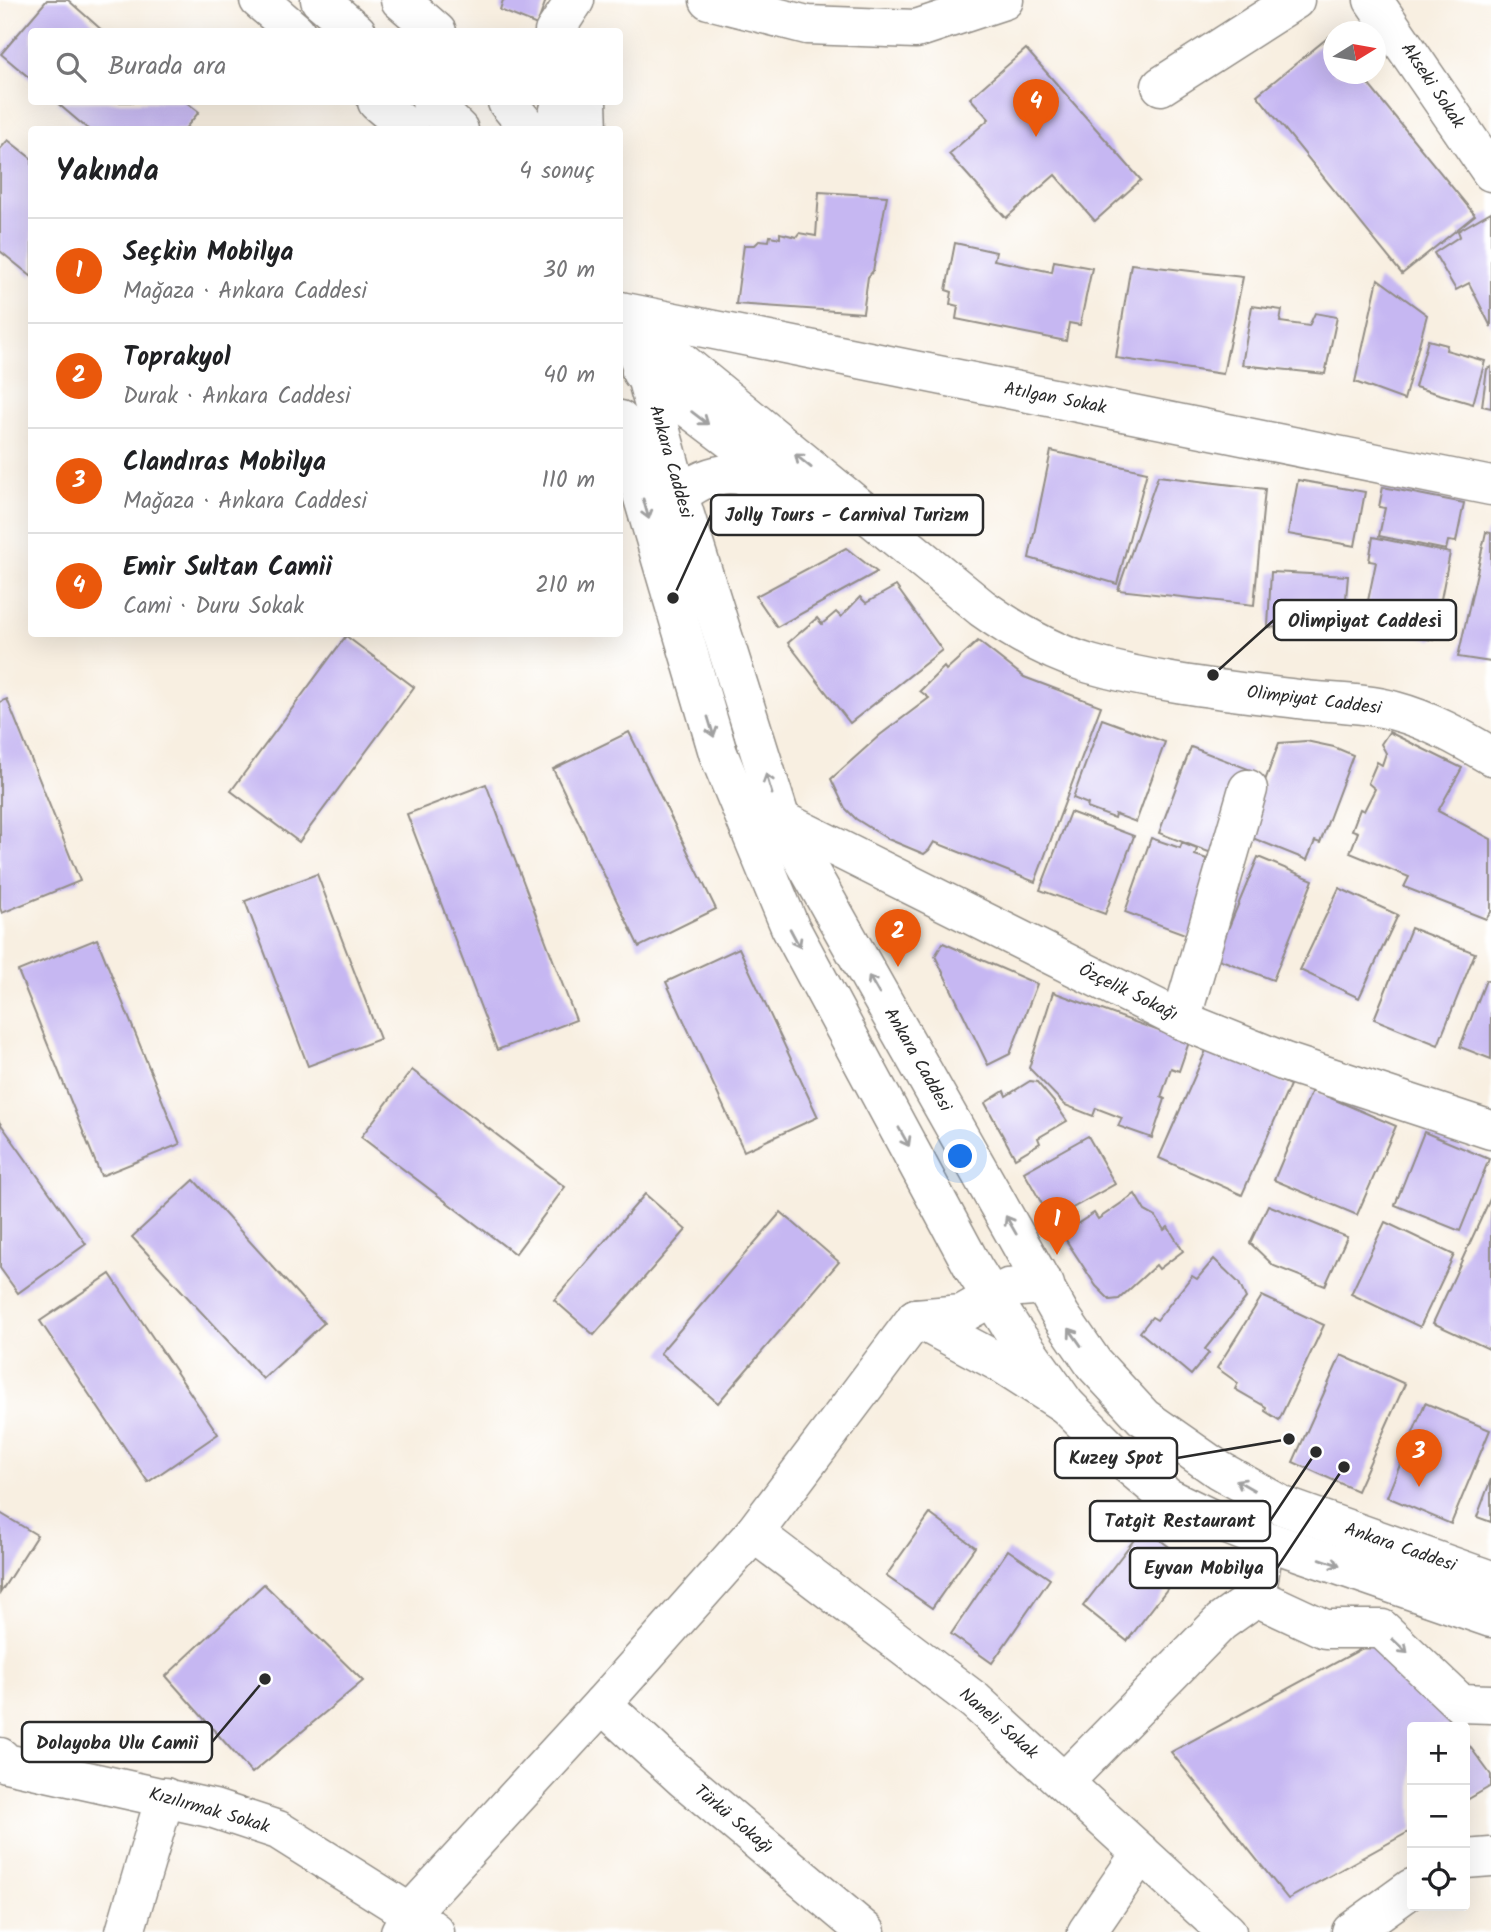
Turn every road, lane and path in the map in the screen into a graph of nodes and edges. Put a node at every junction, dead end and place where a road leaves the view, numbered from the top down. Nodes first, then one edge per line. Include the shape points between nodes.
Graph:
1 (260, 0) edge
2 (320, 0) edge
3 (400, 0) edge
4 (575, 0) edge
5 (582, 0) edge
6 (590, 0) edge
7 (709, 0) edge
8 (1004, 0) edge
9 (1295, 0) edge
10 (1373, 0) edge
11 (810, 12) edge
12 (292, 28) edge
13 (352, 28) edge
14 (432, 28) edge
15 (557, 28) edge
16 (568, 28) edge
17 (581, 28) edge
18 (588, 28) edge
19 (1161, 86) dead end
20 (381, 105) edge
21 (434, 105) edge
22 (556, 105) edge
23 (587, 105) edge
24 (531, 120) edge
25 (405, 126) edge
26 (454, 126) edge
27 (588, 126) edge
28 (1491, 172) edge
29 (623, 312) edge
30 (623, 313) edge
31 (623, 319) edge
32 (623, 352) edge
33 (646, 377) junction
34 (623, 430) edge
35 (1491, 486) edge
36 (679, 496) junction
37 (806, 498) junction
38 (912, 551) junction
39 (1491, 756) edge
40 (1248, 789) dead end
41 (780, 820) junction
42 (1181, 1020) junction
43 (1491, 1130) edge
44 (1045, 1285) junction
45 (991, 1296) junction
46 (916, 1318) junction
47 (1012, 1329) junction
48 (974, 1349) junction
49 (1066, 1405) junction
50 (754, 1533) junction
51 (1265, 1540) junction
52 (1491, 1580) edge
53 (1256, 1597) junction
54 (1491, 1618) edge
55 (602, 1704) junction
56 (1491, 1704) edge
57 (2, 1762) edge
58 (1064, 1782) junction
59 (165, 1797) junction
60 (1141, 1853) junction
61 (1491, 1857) edge
62 (1470, 1858) edge
63 (1407, 1892) edge
64 (415, 1926) edge
65 (125, 1932) edge
66 (866, 1932) edge
67 (1087, 1932) edge
68 (1227, 1932) edge
69 (1351, 1932) edge

1 - 12 street
2 - 13 street
3 - 14 street
4 - 15 street
5 - 16 street
6 - 17 street
6 - 18 street
7 - 11 street
8 - 11 street via 916,29
9 - 19 street
10 - 28 street, Akseki Sokak
20 - 25 street
21 - 26 street
22 - 24 street
23 - 27 street
29 - 35 street, Atılgan Sokak
38 -> 30 street
31 - 33 street, Ankara Caddesi
32 - 33 street
33 - 36 street, Ankara Caddesi
33 -> 37 street
34 -> 45 street, Ankara Caddesi via 719,753 790,927
36 - 37 street via 693,484 732,473
41 -> 36 street, Ankara Caddesi
37 - 38 street
38 - 39 street, Olimpiyat Caddesi via 1008,627 1089,663 1233,691 1394,711
40 - 42 street
41 - 42 street, Özçelik Sokağı
44 -> 41 street, Ankara Caddesi
42 - 43 street, Özçelik Sokağı via 1284,1062
44 - 45 street via 1009,1288
44 - 47 street
52 -> 44 street, Ankara Caddesi via 1283,1507 1219,1470 1143,1417 1117,1391 1061,1316
45 - 46 street via 962,1314
45 - 47 street, Ankara Caddesi
46 - 48 street
46 - 50 street
47 - 48 street
47 - 49 street, Ankara Caddesi
48 - 49 street
49 - 51 street, Ankara Caddesi via 1167,1497
50 - 55 street
50 - 58 street, Naneli Sokak via 975,1701
51 - 53 street
51 -> 54 street, Ankara Caddesi
53 -> 56 street via 1325,1629 1382,1629 1460,1703
53 - 58 street via 1221,1622
55 - 64 street
55 - 66 street, Türkü Sokağı
57 - 59 street, Kızılırmak Sokak
58 - 60 street, Naneli Sokak
59 - 64 street, Kızılırmak Sokak via 278,1830
59 - 65 street
60 - 67 street
60 - 68 street, Naneli Sokak
61 - 62 street
63 - 69 street

